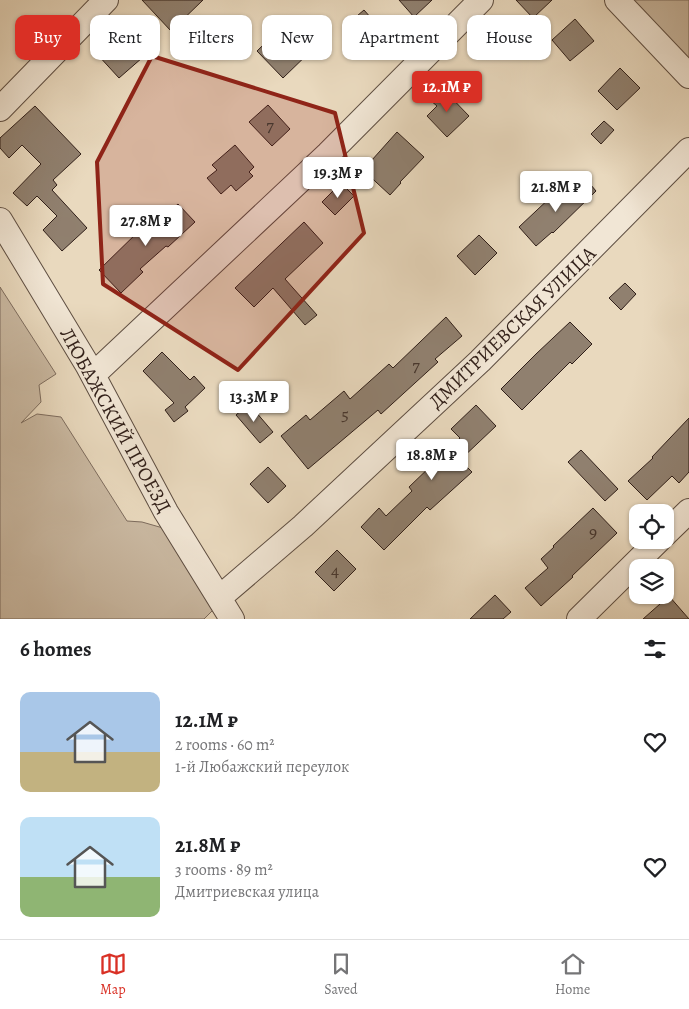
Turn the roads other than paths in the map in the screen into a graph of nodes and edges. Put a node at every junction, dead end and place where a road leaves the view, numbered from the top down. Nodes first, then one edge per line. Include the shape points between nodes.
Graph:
1 (106, 0) edge
2 (482, 0) edge
3 (617, 0) edge
4 (689, 76) edge
5 (0, 109) edge
6 (689, 150) edge
7 (0, 220) edge
8 (93, 375) junction
9 (689, 511) edge
10 (674, 525) edge
11 (650, 549) edge
12 (219, 598) junction
13 (232, 619) edge
14 (579, 619) edge

1 - 5 street
2 - 8 street via 328,154
3 - 4 street
6 - 12 street, ДМИТРИЕВСКАЯ УЛИЦА via 480,361 303,526
7 - 8 street, ЛЮБАЖСКИЙ ПРОЕЗД
8 - 12 street, ЛЮБАЖСКИЙ ПРОЕЗД via 166,512
9 - 10 street
11 - 14 street
12 - 13 street, ЛЮБАЖСКИЙ ПРОЕЗД

